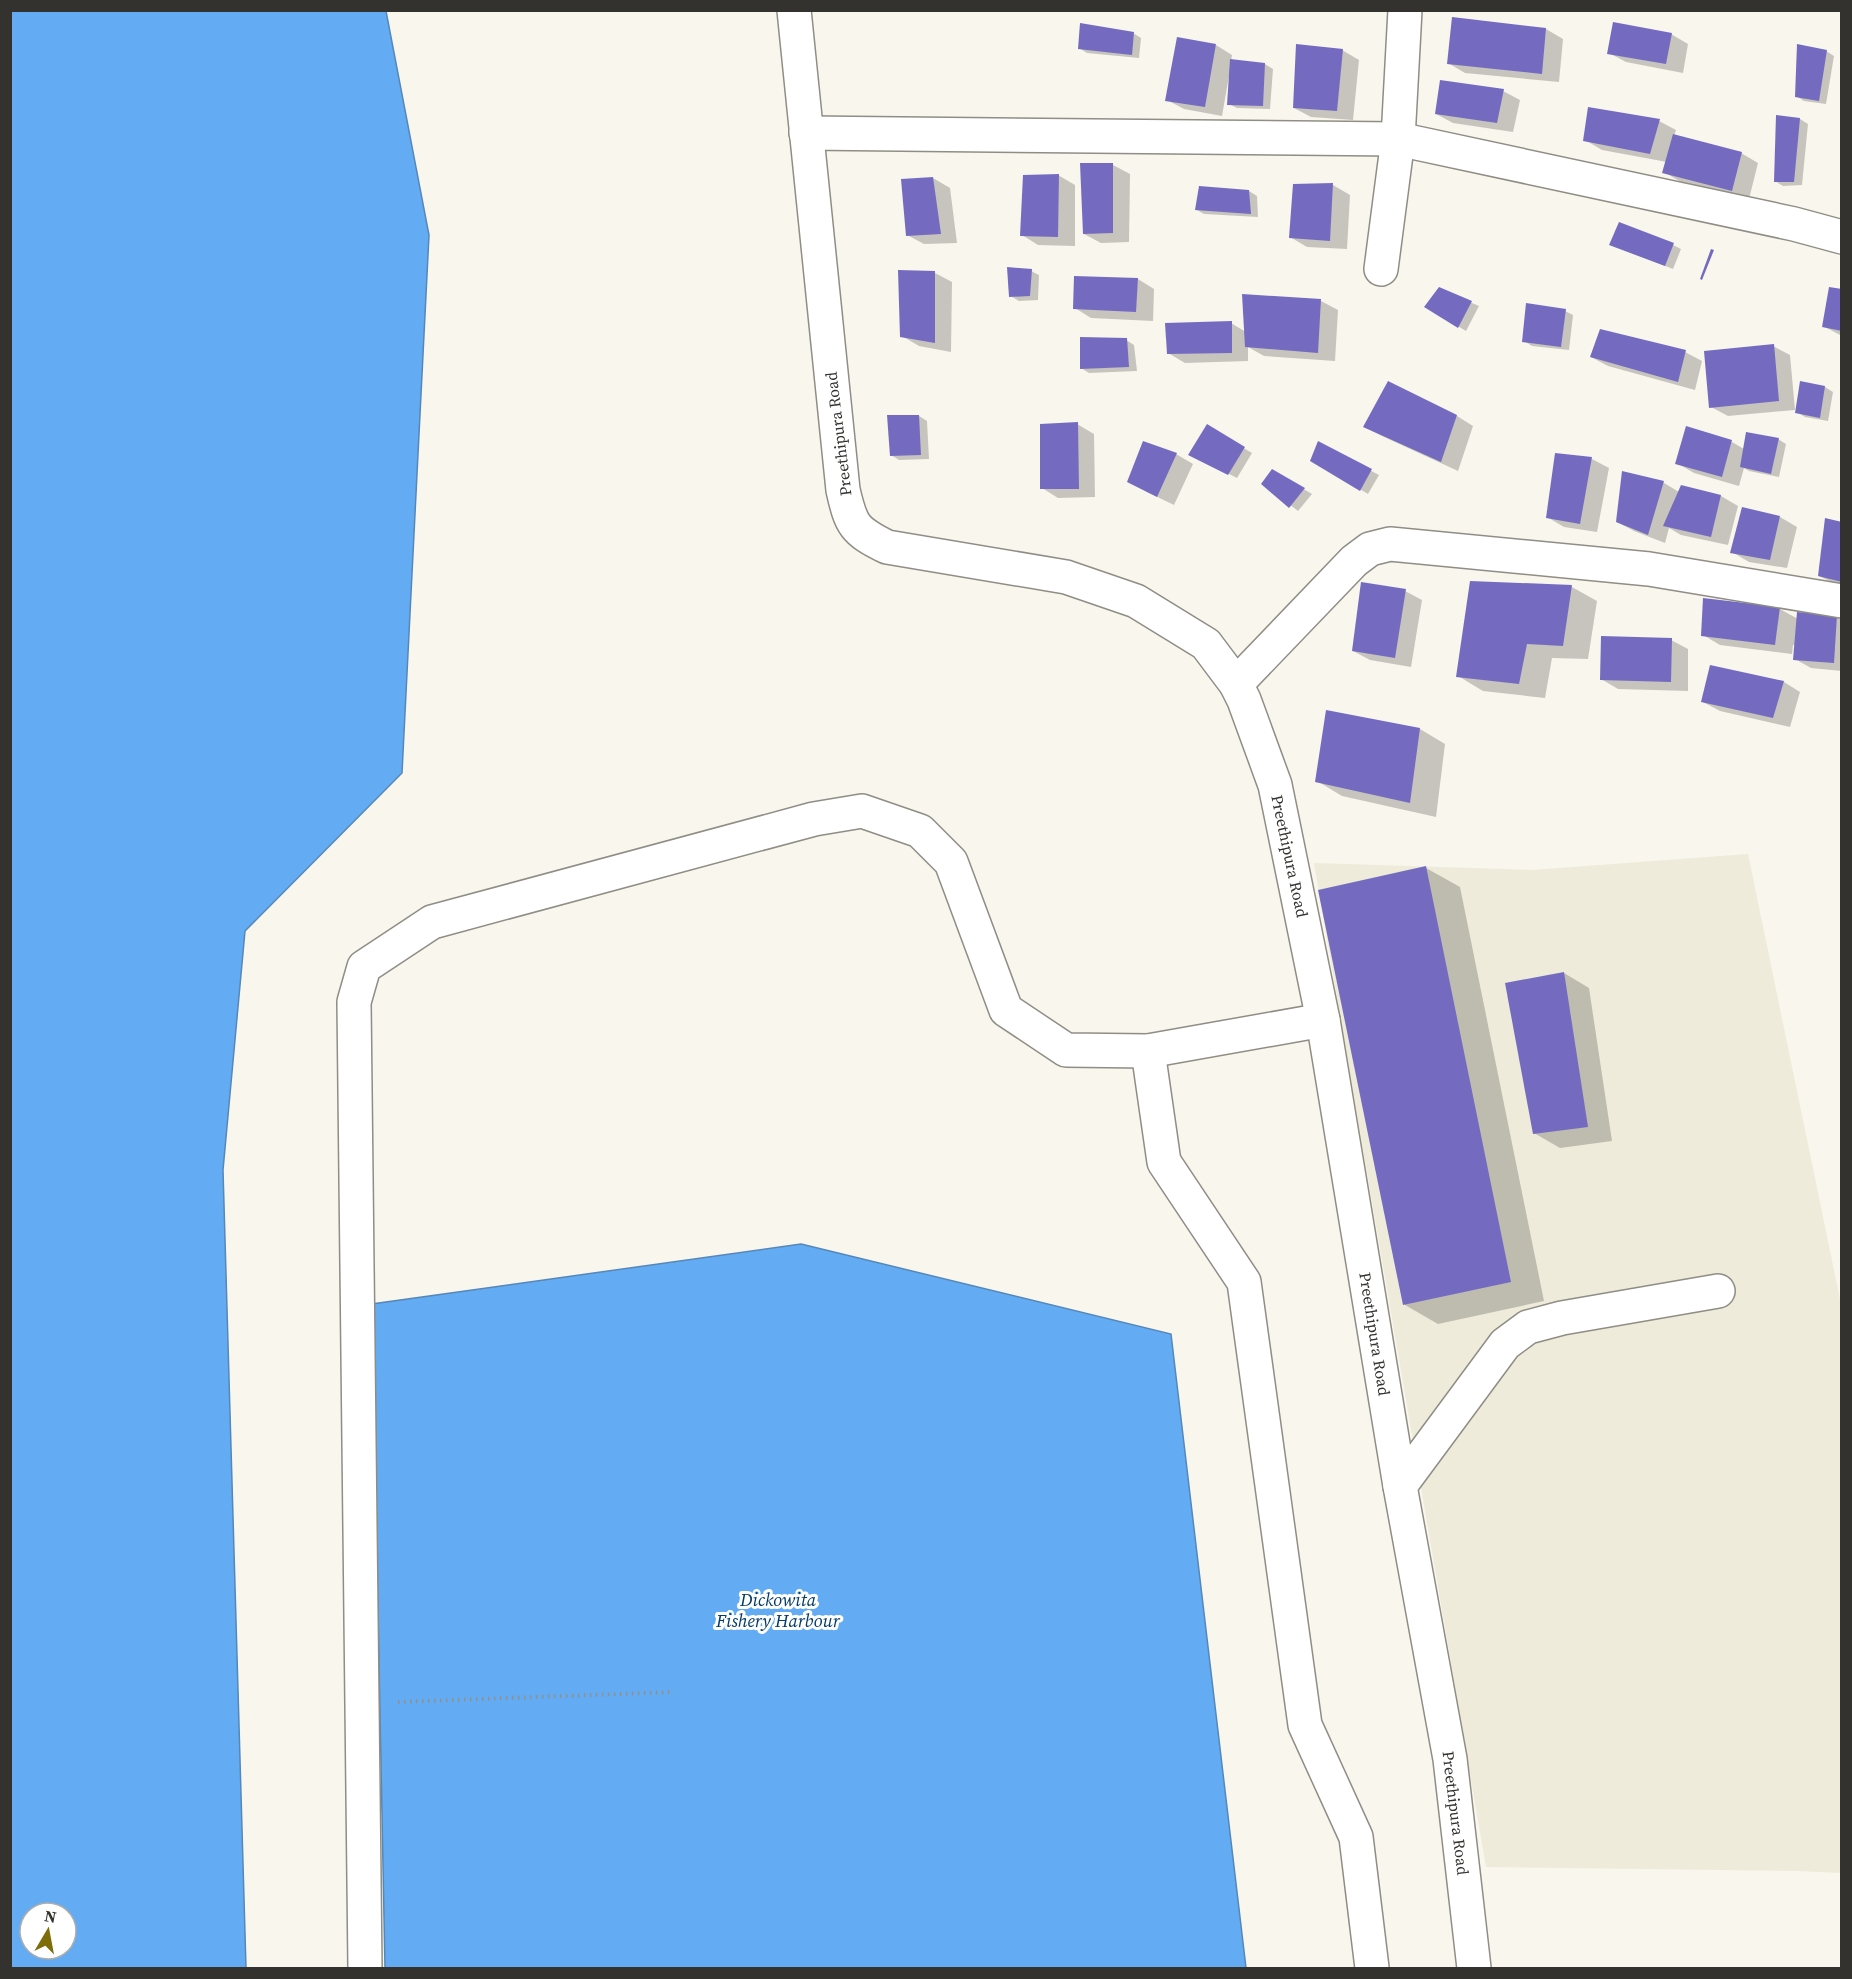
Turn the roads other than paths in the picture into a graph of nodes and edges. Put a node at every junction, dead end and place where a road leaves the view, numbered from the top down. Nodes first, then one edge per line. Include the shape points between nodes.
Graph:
1 (794, 10) edge
2 (1405, 10) edge
3 (806, 133) junction
4 (1398, 139) junction
5 (1842, 237) edge
6 (1381, 268) dead end
7 (1842, 601) edge
8 (1236, 684) junction
9 (1323, 1020) junction
10 (1148, 1051) junction
11 (1718, 1290) dead end
12 (1400, 1486) junction
13 (365, 1968) edge
14 (1372, 1968) edge
15 (1474, 1968) edge

1 - 3 street, Preethipura Road
2 - 4 street
3 - 4 street
3 - 8 street, Preethipura Road via 843,490 855,527 886,547 1066,577 1136,601 1206,644
4 - 5 street
4 - 6 street
7 - 8 street via 1648,569 1390,544 1370,549 1353,561
8 - 9 street, Preethipura Road via 1275,785
9 - 10 street
9 - 12 street, Preethipura Road
10 - 13 street via 1066,1050 1006,1010 951,862 920,831 862,811 814,819 432,922 364,968 354,1002
10 - 14 street via 1164,1162 1244,1282 1305,1725 1356,1837
11 - 12 street via 1528,1327 1505,1344
12 - 15 street, Preethipura Road via 1450,1759

